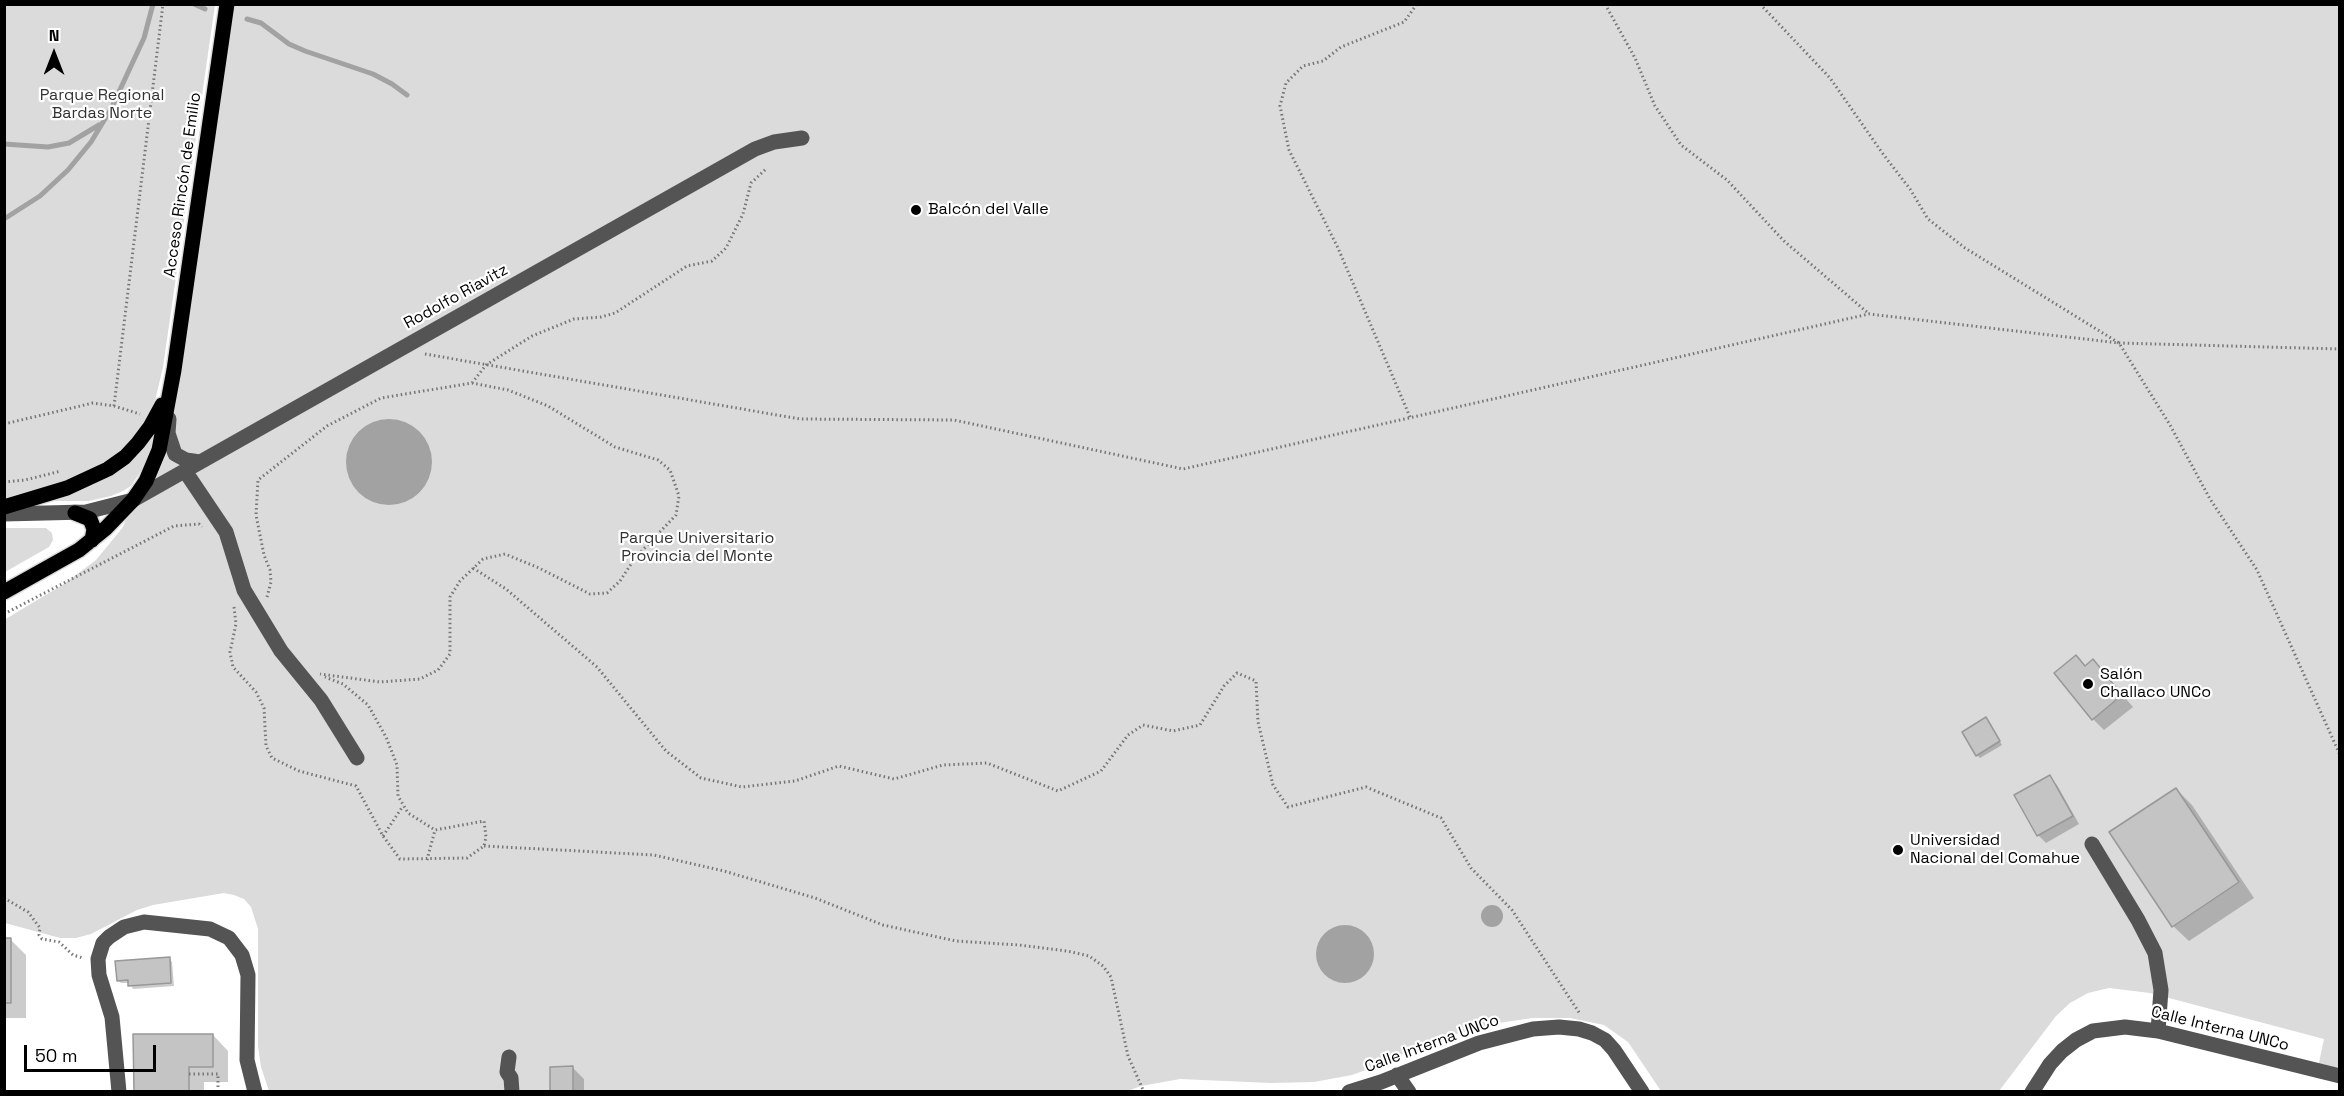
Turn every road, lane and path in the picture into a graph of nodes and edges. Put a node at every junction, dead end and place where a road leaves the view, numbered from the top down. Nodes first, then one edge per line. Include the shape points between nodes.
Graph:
1 (163, 4) edge
2 (227, 4) edge
3 (1417, 4) edge
4 (1605, 4) edge
5 (1760, 4) edge
6 (802, 138) dead end
7 (766, 169) dead end
8 (1869, 314) junction
9 (2120, 343) junction
10 (2340, 349) edge
11 (399, 350) junction
12 (486, 365) junction
13 (174, 370) junction
14 (472, 383) junction
15 (114, 406) junction
16 (146, 408) dead end
17 (142, 414) junction
18 (1410, 417) junction
19 (136, 423) dead end
20 (4, 424) edge
21 (200, 462) junction
22 (62, 471) dead end
23 (184, 471) junction
24 (4, 482) edge
25 (133, 500) junction
26 (4, 507) edge
27 (75, 513) junction
28 (4, 514) edge
29 (206, 532) dead end
30 (92, 540) junction
31 (473, 568) junction
32 (4, 592) edge
33 (266, 601) dead end
34 (234, 605) dead end
35 (4, 614) edge
36 (2340, 755) edge
37 (357, 758) dead end
38 (403, 806) junction
39 (435, 830) junction
40 (383, 836) junction
41 (2092, 844) dead end
42 (484, 846) junction
43 (427, 860) junction
44 (4, 898) edge
45 (98, 959) junction
46 (2158, 1031) junction
47 (1592, 1033) junction
48 (509, 1057) dead end
49 (189, 1074) dead end
50 (1397, 1075) junction
51 (2340, 1076) edge
52 (119, 1092) edge
53 (218, 1092) edge
54 (255, 1092) edge
55 (512, 1092) edge
56 (1144, 1092) edge
57 (1349, 1092) edge
58 (1409, 1092) edge
59 (1642, 1092) edge
60 (2032, 1092) edge

1 - 15 path
2 - 13 main road, Acceso Rincón de Emilio
3 - 18 path via 1404,22 1341,47 1323,61 1303,66 1286,83 1280,106 1289,150 1338,248
4 - 8 path via 1635,58 1655,106 1681,145 1727,180 1784,242
5 - 9 path via 1830,78 1928,219 1965,248
6 - 11 street, Rodolfo Riavitz via 756,149
7 - 12 path via 751,183 743,214 726,248 712,261 687,266 615,313 574,318 532,336
8 - 9 path
8 - 18 path
9 - 10 path
9 - 36 path via 2210,499 2257,570
11 - 12 path
11 - 21 street, Rodolfo Riavitz
12 - 14 path
12 - 18 path via 800,419 954,420 1183,469
13 - 21 street via 168,433 171,444 180,457
13 - 25 main road, Acceso Rincón de Emilio via 159,450
13 - 26 main road, Acceso Rincón de Emilio via 161,409 124,458 87,480
14 - 31 path via 508,390 548,406 615,447 658,460 670,470 679,496 676,515 607,593 590,594 505,555 483,560
14 - 33 path via 381,398 327,426 258,480 256,515 271,582
15 - 17 path
15 - 20 path via 93,403
16 - 17 path
17 - 19 path
21 - 23 street, Rodolfo Riavitz
22 - 24 path
23 - 25 street, Rodolfo Riavitz
23 - 37 street via 226,532 244,590 281,651 321,700
25 - 27 street, Rodolfo Riavitz
25 - 30 main road, Rodolfo Riavitz
27 - 28 street, Rodolfo Riavitz
27 - 30 main road via 86,516 93,524
29 - 35 path via 198,524 174,526
30 - 32 main road, Rodolfo Riavitz
31 - 38 path via 450,597 450,654 438,670 420,679 380,682 314,674 343,684 368,705 398,765 398,796
31 - 47 path via 506,589 597,667 666,752 701,778 742,787 795,781 839,766 894,779 943,765 987,763 1058,791 1101,771 1128,735 1143,725 1173,731 1200,725 1224,686 1237,673 1256,681 1258,722 1273,785 1288,807 1366,787 1441,818 1471,868 1512,910
34 - 40 path via 236,624 230,652 233,667 256,692 264,708 266,747 272,759 299,771 356,786
38 - 39 path
38 - 40 path
39 - 42 path via 484,821
39 - 43 path
40 - 43 path via 400,859
41 - 46 street via 2155,952 2161,990
42 - 43 path via 467,858
42 - 56 path via 654,855 815,898 883,925 956,940 1089,956 1111,977 1128,1056
44 - 45 path via 28,912 40,928 42,939 59,942 77,957
45 - 52 street via 112,1017
45 - 54 street via 103,943 134,923 199,926 229,938 242,955 248,975 247,1060
46 - 51 street, Calle Interna UNCo
46 - 60 street, Calle Interna UNCo via 2125,1027 2085,1035 2062,1051
47 - 50 street, Calle Interna UNCo via 1559,1027 1533,1029 1479,1043
47 - 59 street, Calle Interna UNCo via 1614,1050
48 - 55 street via 507,1072
49 - 53 path via 218,1074
50 - 57 street, Calle Interna UNCo
50 - 58 street

